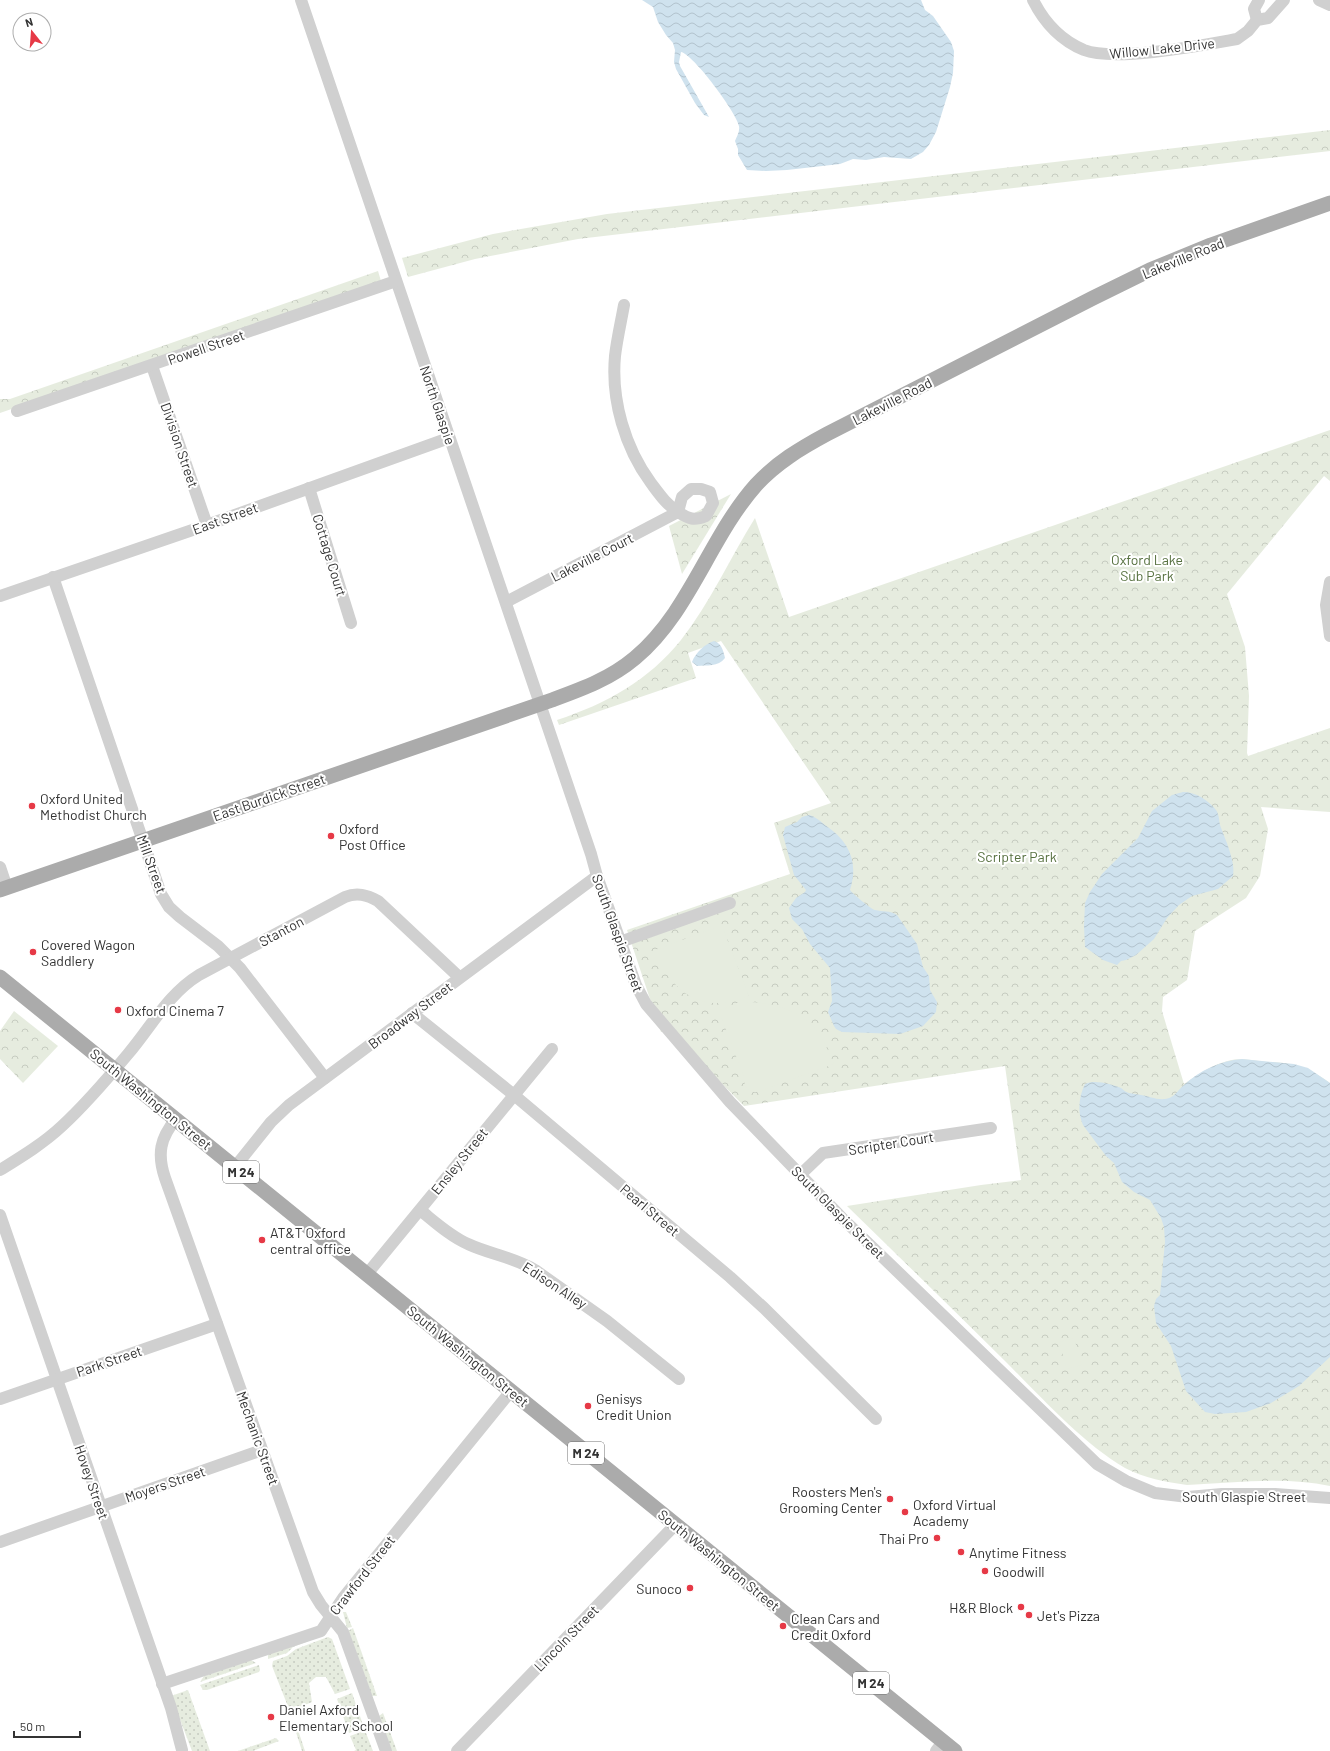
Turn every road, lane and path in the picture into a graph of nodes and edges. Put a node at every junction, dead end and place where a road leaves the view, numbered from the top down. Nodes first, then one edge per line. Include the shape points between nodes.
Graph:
1 (301, 0) edge
2 (1032, 0) edge
3 (1259, 0) edge
4 (1284, 0) edge
5 (1319, 0) edge
6 (1330, 5) edge
7 (1257, 20) junction
8 (1330, 203) edge
9 (396, 281) junction
10 (624, 305) dead end
11 (152, 366) junction
12 (16, 411) dead end
13 (449, 438) junction
14 (309, 488) junction
15 (207, 525) junction
16 (53, 577) junction
17 (1330, 582) edge
18 (0, 596) edge
19 (506, 602) junction
20 (351, 623) dead end
21 (1330, 636) edge
22 (539, 705) junction
23 (143, 841) junction
24 (0, 867) edge
25 (596, 876) junction
26 (3, 889) edge
27 (730, 903) dead end
28 (620, 942) junction
29 (230, 958) junction
30 (0, 977) edge
31 (460, 978) junction
32 (412, 1013) junction
33 (552, 1049) dead end
34 (115, 1068) junction
35 (325, 1078) junction
36 (514, 1095) junction
37 (176, 1119) junction
38 (991, 1128) dead end
39 (235, 1167) junction
40 (0, 1170) edge
41 (800, 1175) junction
42 (420, 1210) junction
43 (0, 1216) edge
44 (367, 1274) junction
45 (217, 1324) junction
46 (57, 1379) junction
47 (679, 1379) dead end
48 (510, 1391) junction
49 (0, 1399) edge
50 (876, 1419) dead end
51 (262, 1450) junction
52 (1330, 1498) edge
53 (101, 1507) junction
54 (674, 1525) junction
55 (0, 1542) edge
56 (330, 1616) junction
57 (162, 1684) junction
58 (938, 1742) edge
59 (182, 1750) dead end
60 (386, 1751) edge
61 (457, 1751) edge
62 (955, 1751) edge

1 - 9 street, North Glaspie
2 - 7 street, Willow Lake Drive via 1040,15 1053,30 1084,50 1110,55 1237,39
3 - 7 street via 1254,9
4 - 7 street, Willow Lake Drive via 1268,18
5 - 6 street
8 - 22 main road, Lakeville Road via 1217,243 1132,279 804,446 775,467 748,495 671,618 646,648 603,680
9 - 11 street, Powell Street
9 - 13 street, North Glaspie
10 - 19 street, Lakeville Court via 615,357 616,390 622,423 631,450 644,474 667,505 678,512
11 - 12 street, Powell Street
11 - 15 street, Division Street
13 - 14 street, East Street
13 - 19 street, North Glaspie
14 - 15 street, East Street
14 - 20 street, Cottage Court
15 - 16 street, East Street
16 - 18 street, East Street
16 - 23 street, Mill Street
17 - 21 street via 1326,605
19 - 22 street, North Glaspie
22 - 23 main road, East Burdick Street
22 - 25 street, South Glaspie Street
23 - 26 main road, East Burdick Street
23 - 29 street, Mill Street via 161,894 169,906
24 - 26 street
25 - 28 street, South Glaspie Street
25 - 31 street, Broadway Street
27 - 28 street
28 - 41 street, South Glaspie Street via 646,1004 730,1102
29 - 31 street, Stanton via 340,900 360,894 383,905
29 - 34 street, Stanton via 199,975 180,990
29 - 35 street, Mill Street
30 - 34 main road, South Washington Street / M 24
31 - 32 street, Broadway Street
32 - 35 street, Broadway Street
32 - 36 street, Pearl Street
33 - 36 street, Ensley Street
34 - 37 main road, South Washington Street / M 24
34 - 40 street, Stanton via 56,1132
35 - 39 street, Broadway Street via 279,1114
36 - 42 street, Ensley Street
36 - 50 street, Pearl Street via 730,1277
37 - 39 main road, South Washington Street / M 24
37 - 45 street, Mechanic Street via 168,1128 163,1140 161,1165
38 - 41 street, Scripter Court via 823,1153
39 - 44 main road, South Washington Street / M 24
41 - 52 street, South Glaspie Street via 1097,1464 1126,1481 1155,1493 1188,1497 1275,1494
42 - 44 street, Ensley Street
42 - 47 street, Edison Alley via 450,1234 469,1245 535,1270 634,1341
43 - 46 street, Hovey Street
44 - 48 main road, South Washington Street / M 24
45 - 46 street, Park Street
45 - 51 street, Mechanic Street
46 - 49 street, Park Street
46 - 53 street, Hovey Street
48 - 54 main road, South Washington Street / M 24
48 - 56 street, Crawford Street
51 - 53 street, Moyers Street
51 - 56 street, Mechanic Street via 313,1592
53 - 55 street, Moyers Street
53 - 57 street, Hovey Street
54 - 58 main road, South Washington Street / M 24
54 - 61 street, Lincoln Street
56 - 57 street, Crawford Street via 321,1631
56 - 60 street, Mechanic Street via 346,1639
57 - 59 street, Hovey Street
58 - 62 main road, M 24

